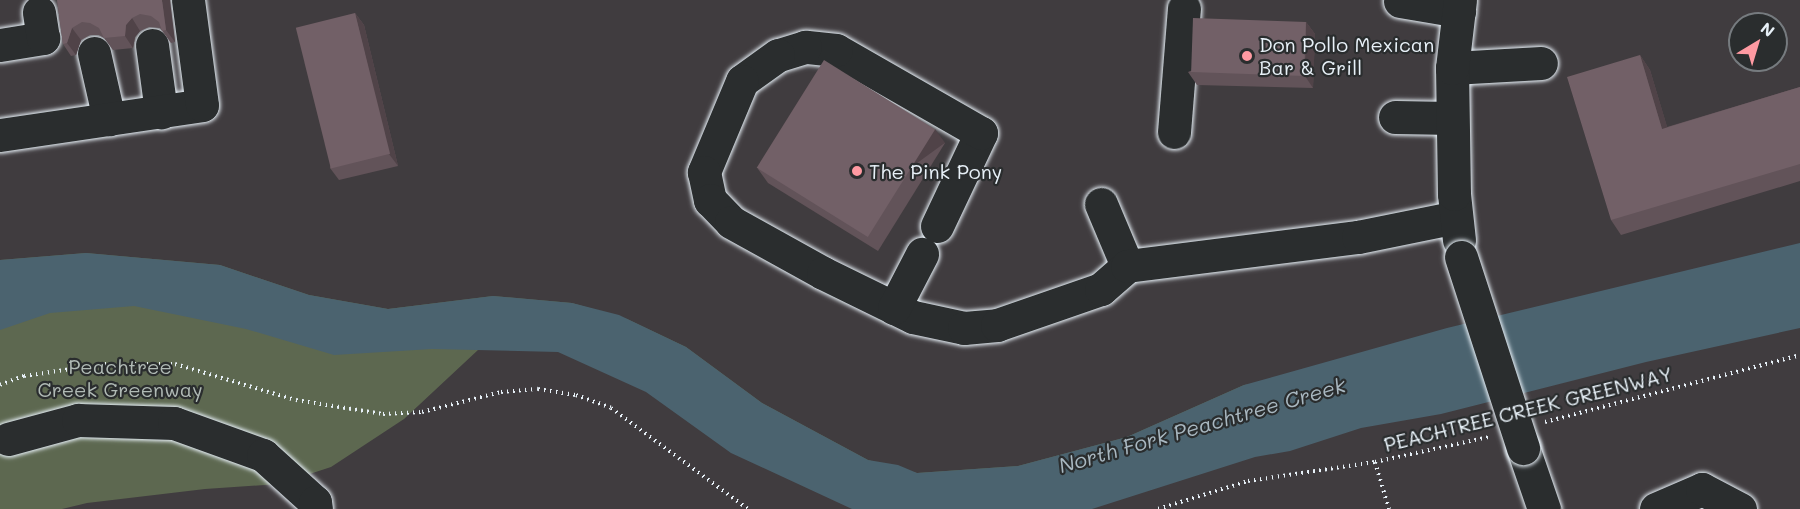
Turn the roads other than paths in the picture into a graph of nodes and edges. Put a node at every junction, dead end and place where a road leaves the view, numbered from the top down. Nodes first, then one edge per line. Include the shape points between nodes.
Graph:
1 (188, 0) edge
2 (1400, 1) edge
3 (1459, 5) edge
4 (1184, 8) dead end
5 (39, 12) dead end
6 (0, 45) edge
7 (152, 45) dead end
8 (94, 53) dead end
9 (1541, 63) dead end
10 (1452, 68) junction
11 (161, 111) junction
12 (1395, 117) dead end
13 (1452, 118) junction
14 (109, 119) junction
15 (1174, 132) dead end
16 (0, 135) edge
17 (1101, 204) dead end
18 (1456, 217) junction
19 (937, 226) dead end
20 (922, 254) dead end
21 (1127, 266) junction
22 (894, 308) junction
23 (8, 438) dead end
24 (316, 509) edge
25 (1544, 509) edge
26 (1656, 509) edge
27 (1740, 509) edge

1 - 11 street via 202,105
2 - 3 street
3 - 10 street
4 - 15 street
5 - 6 street via 43,38
7 - 11 street
8 - 14 street
9 - 10 street
10 - 13 street
11 - 14 street
12 - 13 street
13 - 18 street
14 - 16 street
17 - 21 street
18 - 21 street via 1358,237
18 - 25 street, bridge via 1461,257
19 - 22 street via 981,133 836,50 805,47 778,55 742,81 704,172 710,200 731,222
20 - 22 street
21 - 22 street via 1101,289 997,325 964,328 913,318
23 - 24 street via 78,420 174,423 263,454 315,502
26 - 27 street via 1702,489

